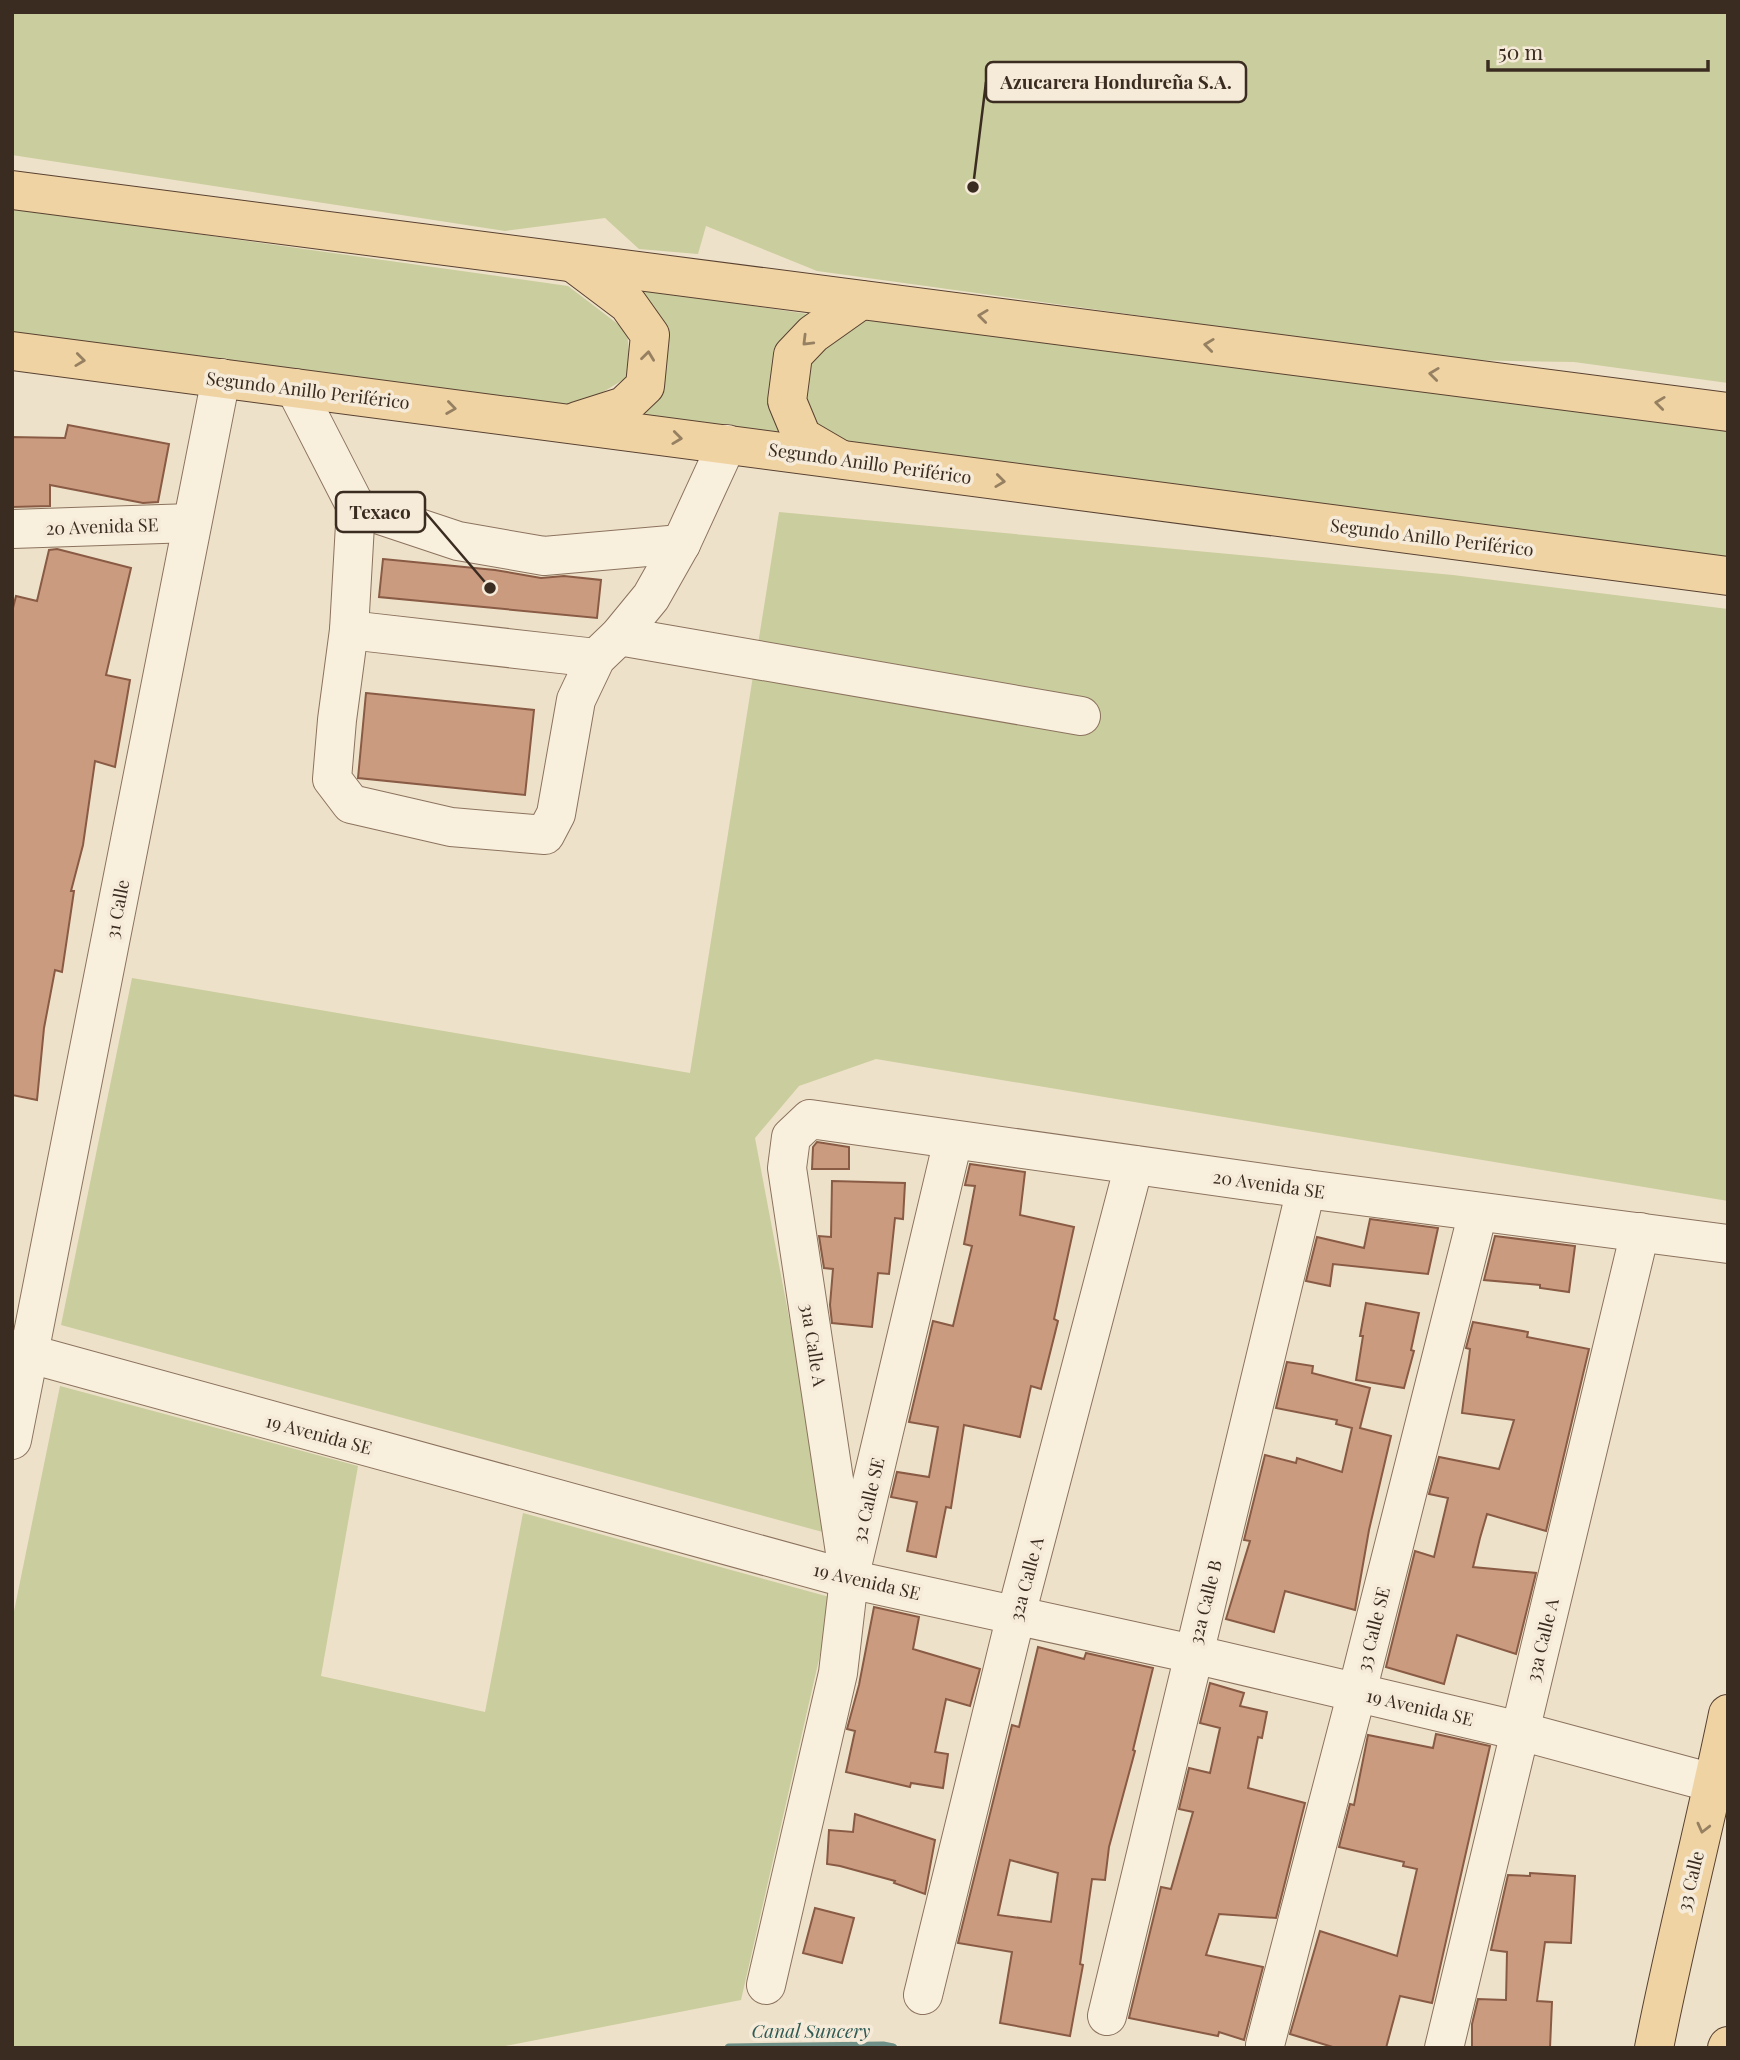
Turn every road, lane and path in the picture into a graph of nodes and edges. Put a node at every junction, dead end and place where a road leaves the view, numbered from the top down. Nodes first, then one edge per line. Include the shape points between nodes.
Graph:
1 (12, 190) edge
2 (573, 262) junction
3 (861, 300) junction
4 (12, 351) edge
5 (221, 378) junction
6 (295, 388) junction
7 (1728, 412) edge
8 (568, 424) junction
9 (727, 444) junction
10 (840, 460) junction
11 (356, 507) junction
12 (192, 523) junction
13 (12, 529) edge
14 (681, 544) junction
15 (1728, 576) edge
16 (349, 630) junction
17 (608, 647) junction
18 (1081, 716) dead end
19 (810, 1119) joint
20 (953, 1140) junction
21 (1134, 1165) junction
22 (1306, 1189) junction
23 (1478, 1212) junction
24 (1640, 1232) junction
25 (1728, 1244) edge
26 (21, 1352) edge
27 (12, 1440) edge
28 (849, 1579) junction
29 (1016, 1615) junction
30 (1193, 1654) junction
31 (1357, 1692) junction
32 (1728, 1714) edge
33 (1520, 1731) junction
34 (1721, 1785) edge
35 (766, 1985) dead end
36 (923, 1995) dead end
37 (1107, 2016) dead end
38 (1265, 2045) dead end
39 (1444, 2048) edge
40 (1654, 2048) edge

1 - 2 main road
2 - 3 main road
8 -> 2 main road via 624,406 645,386 650,335 628,303
7 -> 3 main road
3 -> 10 main road via 813,334 793,355 787,401 802,437
4 -> 5 main road, Segundo Anillo Periférico
5 - 6 main road, Segundo Anillo Periférico
5 - 12 street, 31 Calle
6 -> 8 main road, Segundo Anillo Periférico
6 - 11 street
8 -> 9 main road, Segundo Anillo Periférico
9 - 10 main road, Segundo Anillo Periférico
9 - 14 street
10 -> 15 main road, Segundo Anillo Periférico
11 - 14 street via 458,541 544,556
11 - 16 street
12 - 13 street, 20 Avenida SE
12 - 26 street, 31 Calle
14 - 17 street via 651,597
16 - 17 street
16 - 17 street via 332,779 351,804 452,827 545,835 556,814 576,700
17 - 18 street
19 - 20 street, 20 Avenida SE
19 - 28 street, 31a Calle A via 791,1137 787,1168
20 - 21 street, 20 Avenida SE
20 - 28 street, 32 Calle SE
21 - 22 street, 20 Avenida SE
21 - 29 street, 32a Calle A
22 - 23 street, 20 Avenida SE
22 - 30 street, 32a Calle B
23 - 24 street, 20 Avenida SE
23 - 31 street, 33 Calle SE
24 - 25 street, 20 Avenida SE
24 - 33 street, 33a Calle A
26 - 27 street, 31 Calle
26 - 28 street, 19 Avenida SE
28 - 29 street, 19 Avenida SE
28 - 35 street, 32 Calle SE via 838,1673
29 - 30 street, 19 Avenida SE
29 - 36 street, 32a Calle A
30 - 31 street, 19 Avenida SE
30 - 37 street, 32a Calle B
31 - 33 street, 19 Avenida SE
31 - 38 street, 33 Calle SE
32 - 34 main road, 33 Calle
33 - 34 street, 19 Avenida SE
33 - 39 street, 33a Calle A
34 -> 40 main road, 33 Calle via 1672,1955

